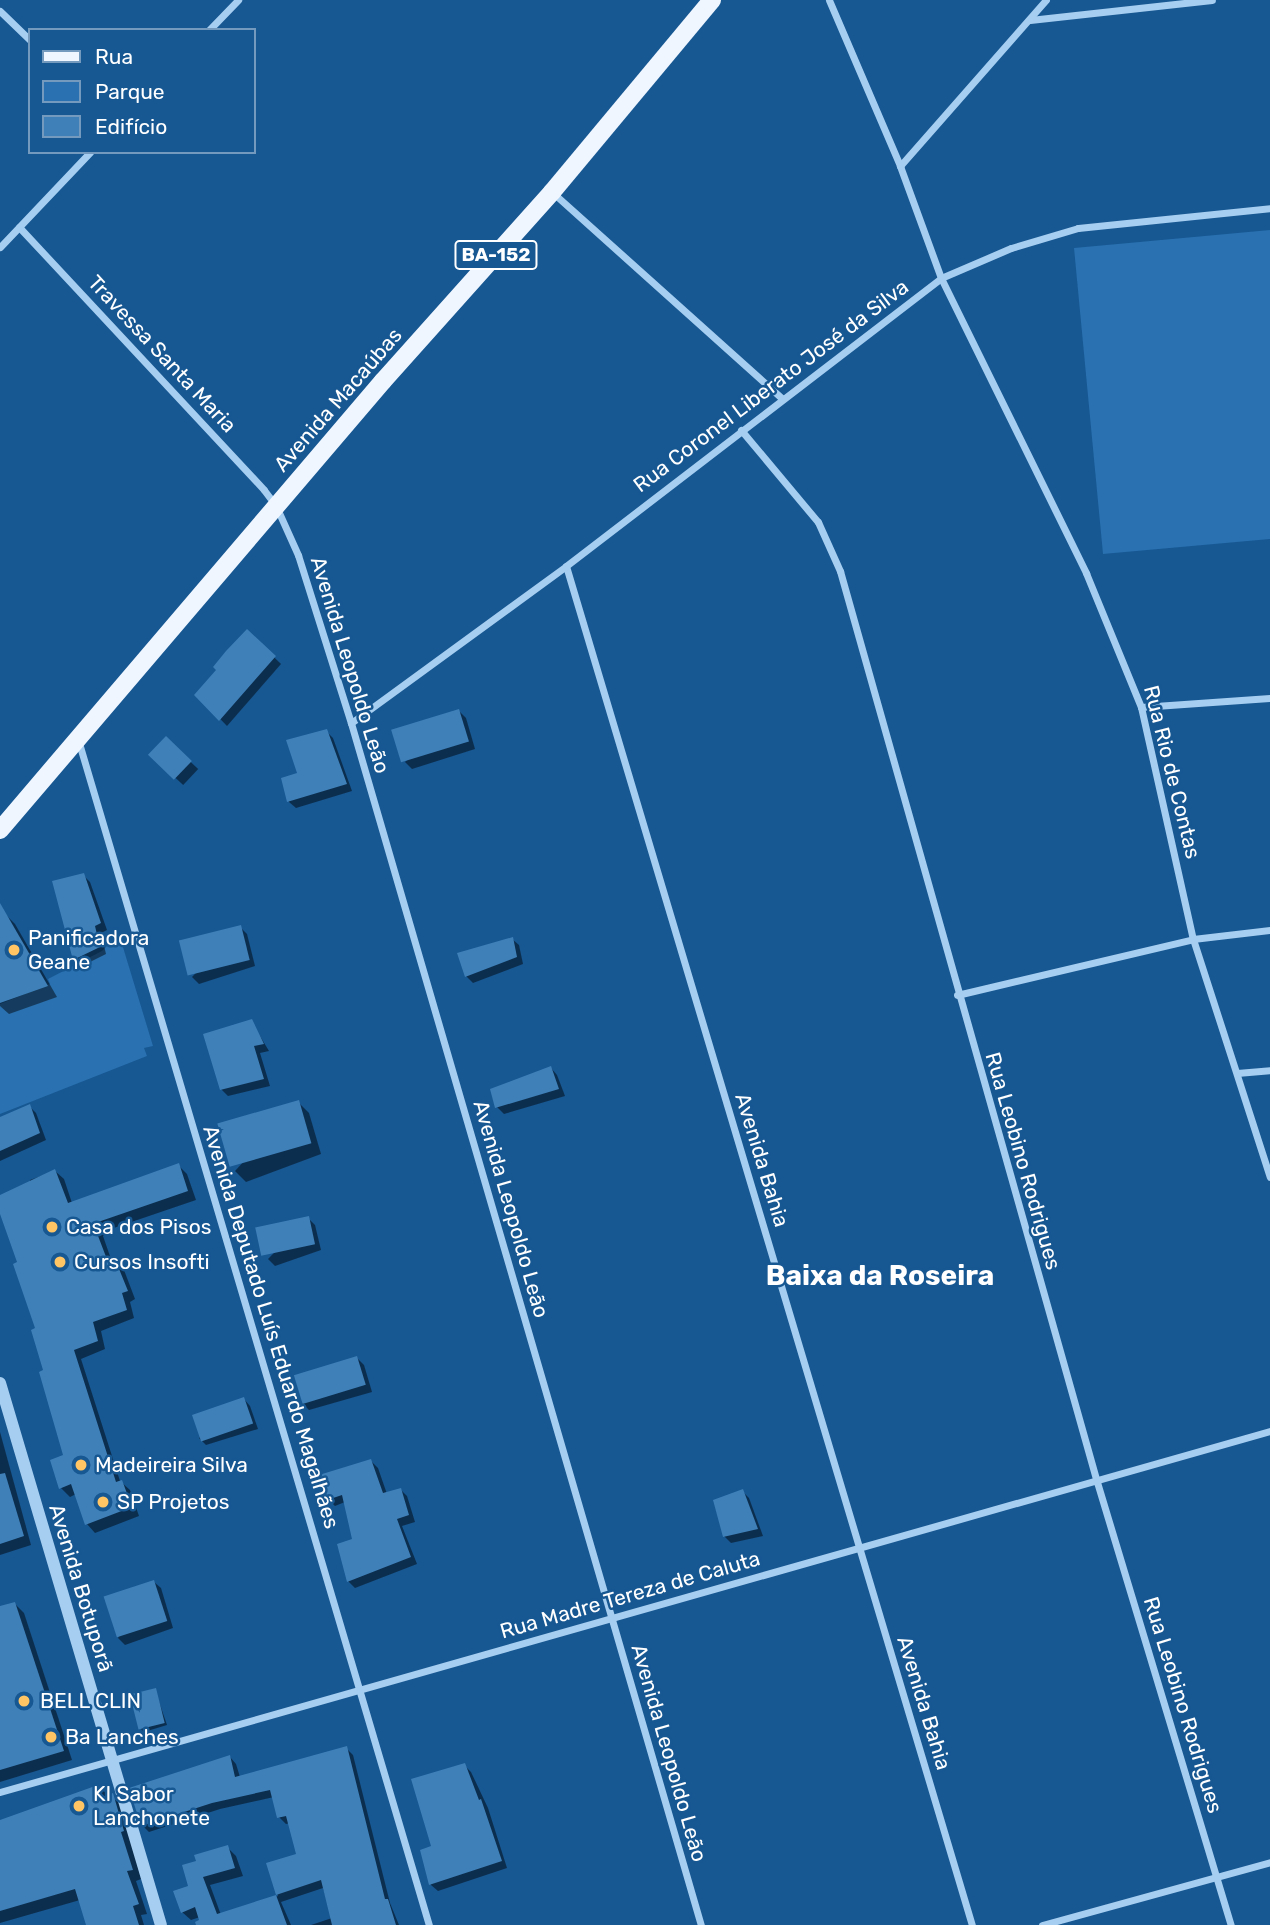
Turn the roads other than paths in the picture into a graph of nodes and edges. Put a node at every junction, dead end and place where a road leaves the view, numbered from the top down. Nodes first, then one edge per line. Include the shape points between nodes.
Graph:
1 (237, 0) edge
2 (712, 0) edge
3 (829, 0) edge
4 (1046, 0) edge
5 (1212, 0) edge
6 (0, 11) edge
7 (1030, 20) junction
8 (211, 28) edge
9 (28, 38) edge
10 (88, 154) edge
11 (900, 166) junction
12 (552, 192) junction
13 (1270, 208) edge
14 (19, 227) junction
15 (0, 247) edge
16 (941, 278) junction
17 (783, 399) junction
18 (741, 430) junction
19 (276, 506) junction
20 (566, 566) junction
21 (1270, 698) edge
22 (1141, 707) junction
23 (351, 723) junction
24 (78, 739) junction
25 (0, 830) edge
26 (1270, 930) edge
27 (1193, 939) junction
28 (957, 995) junction
29 (1270, 1070) edge
30 (1237, 1073) junction
31 (1270, 1177) edge
32 (0, 1383) edge
33 (1270, 1431) edge
34 (1097, 1482) junction
35 (860, 1549) junction
36 (613, 1619) junction
37 (360, 1688) junction
38 (112, 1758) junction
39 (0, 1792) edge
40 (1270, 1862) edge
41 (1216, 1877) junction
42 (161, 1925) edge
43 (429, 1925) edge
44 (701, 1925) edge
45 (972, 1925) edge
46 (1042, 1925) edge
47 (1231, 1925) edge

1 - 8 street
2 - 12 main road, Avenida Macaúbas / BA-152
3 - 11 street, Rua Rio de Contas
4 - 7 street
5 - 7 street
6 - 9 street
7 - 11 street
10 - 14 street
11 - 16 street, Rua Rio de Contas
12 - 17 street
12 - 19 main road, Avenida Macaúbas / BA-152
13 - 16 street, Rua Coronel Liberato José da Silva via 1078,228 1035,239
14 - 15 street
14 - 19 street, Travessa Santa Maria
16 - 17 street, Rua Coronel Liberato José da Silva
16 - 22 street, Rua Rio de Contas via 1086,573
17 - 18 street, Rua Coronel Liberato José da Silva
18 - 20 street, Rua Coronel Liberato José da Silva
18 - 28 street, Rua Leobino Rodrigues via 805,505 830,545
19 - 23 street, Avenida Leopoldo Leão via 298,555
19 - 24 main road, Avenida Macaúbas / BA-152
20 - 23 street, Rua Coronel Liberato José da Silva
20 - 35 street, Avenida Bahia
21 - 22 street
22 - 27 street, Rua Rio de Contas
23 - 36 street, Avenida Leopoldo Leão
24 - 25 main road, Avenida Macaúbas / BA-152
24 - 37 street, Avenida Deputado Luís Eduardo Magalhães
26 - 27 street
27 - 28 street
27 - 30 street, Rua Rio de Contas
28 - 34 street, Rua Leobino Rodrigues
29 - 30 street
30 - 31 street, Rua Rio de Contas
32 - 38 street, Avenida Botuporã
33 - 34 street, Rua Madre Tereza de Caluta
34 - 35 street, Rua Madre Tereza de Caluta
34 - 41 street, Rua Leobino Rodrigues
35 - 36 street, Rua Madre Tereza de Caluta
35 - 45 street, Avenida Bahia
36 - 37 street, Rua Madre Tereza de Caluta
36 - 44 street, Avenida Leopoldo Leão
37 - 38 street, Rua Madre Tereza de Caluta
37 - 43 street, Avenida Deputado Luís Eduardo Magalhães
38 - 39 street, Rua Madre Tereza de Caluta
38 - 42 street, Avenida Botuporã
40 - 41 street
41 - 46 street
41 - 47 street, Rua Leobino Rodrigues

